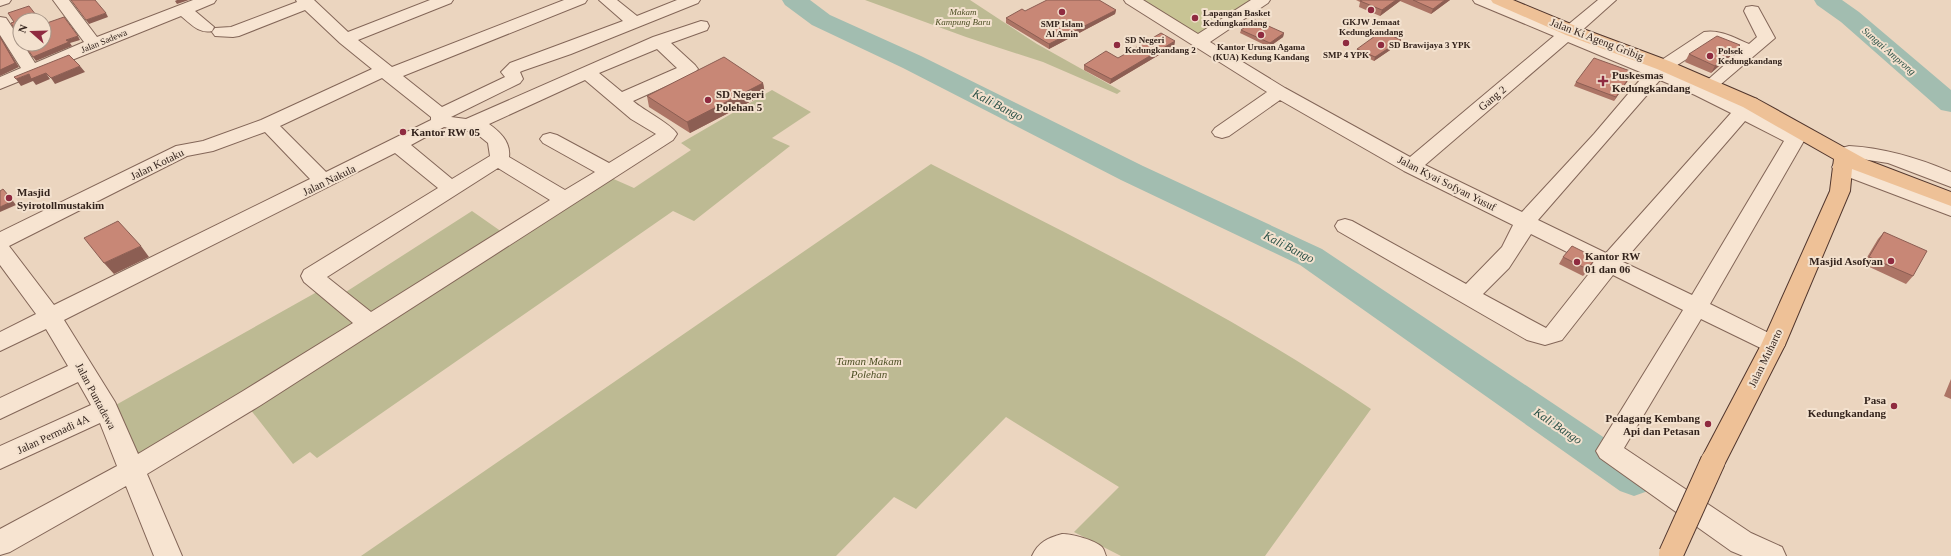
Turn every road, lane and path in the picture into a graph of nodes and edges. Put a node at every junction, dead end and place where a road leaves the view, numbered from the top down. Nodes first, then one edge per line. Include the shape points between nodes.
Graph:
1 (3, 0) edge
2 (61, 0) edge
3 (208, 0) edge
4 (445, 0) edge
5 (579, 0) edge
6 (607, 0) edge
7 (692, 0) edge
8 (1132, 0) edge
9 (1262, 0) edge
10 (1481, 0) edge
11 (1499, 0) edge
12 (1608, 0) edge
13 (0, 1) edge
14 (306, 2) edge
15 (184, 11) junction
16 (1752, 11) dead end
17 (0, 22) edge
18 (635, 22) junction
19 (701, 26) dead end
20 (1572, 31) junction
21 (346, 39) junction
22 (659, 41) junction
23 (1198, 42) junction
24 (94, 44) junction
25 (1750, 50) junction
26 (1662, 65) junction
27 (32, 71) junction
28 (587, 72) junction
29 (387, 73) junction
30 (0, 84) edge
31 (1710, 86) junction
32 (1279, 92) junction
33 (621, 100) junction
34 (1750, 104) junction
35 (440, 118) junction
36 (475, 123) junction
37 (268, 124) junction
38 (1222, 132) dead end
39 (550, 139) dead end
40 (399, 146) junction
41 (499, 161) junction
42 (1850, 162) junction
43 (1411, 166) junction
44 (610, 172) junction
45 (1951, 180) edge
46 (1922, 181) junction
47 (324, 182) junction
48 (452, 188) junction
49 (1951, 189) edge
50 (1951, 199) edge
51 (566, 200) junction
52 (1951, 209) edge
53 (1524, 222) junction
54 (1345, 226) dead end
55 (0, 241) edge
56 (0, 249) edge
57 (1610, 263) junction
58 (1467, 296) junction
59 (51, 317) junction
60 (369, 323) junction
61 (0, 342) edge
62 (1773, 345) junction
63 (83, 369) junction
64 (0, 409) edge
65 (106, 409) junction
66 (0, 458) edge
67 (132, 470) junction
68 (0, 543) edge
69 (1670, 555) edge
70 (168, 556) edge
71 (1046, 556) edge
72 (1092, 556) edge
73 (1772, 556) edge

1 - 13 street
2 - 24 street
3 - 15 street, Jalan Sadewa
4 - 21 street
5 - 29 street, Jalan Kotaku
6 - 18 street
7 - 18 street
8 - 23 street, Jalan Kyai Sofyan Yusuf
9 - 23 street
10 - 73 street via 1701,91 1795,139 1720,270 1610,451 1741,542
11 - 20 main road, Jalan Ki Ageng Gribig
12 - 20 street, Gang 2
14 - 15 street via 233,32 213,29
14 - 21 street
15 - 24 street, Jalan Sadewa via 163,10
16 - 25 street via 1766,37
17 - 27 street
18 - 35 street, Jalan Nakula via 516,67 510,72 514,79
19 - 22 street
20 - 26 main road, Jalan Ki Ageng Gribig
20 - 43 street, Gang 2
21 - 29 street
22 - 28 street
22 - 33 street via 689,69
23 - 32 street, Jalan Kyai Sofyan Yusuf
24 - 27 street, Jalan Sadewa
25 - 26 street via 1710,36 1692,50
25 - 31 street
26 - 31 main road, Jalan Ki Ageng Gribig
26 - 53 street via 1601,138
27 - 30 street, Jalan Sadewa
28 - 33 street
28 - 36 street
29 - 35 street
29 - 37 street, Jalan Kotaku
31 - 34 main road, Jalan Ki Ageng Gribig
32 - 38 street
32 - 43 street, Jalan Kyai Sofyan Yusuf
33 - 44 street via 667,134
34 - 42 main road, Jalan Ki Ageng Gribig
34 - 57 street
35 - 36 street via 466,125
35 - 40 street, Jalan Nakula via 436,125
36 - 41 street via 495,138 499,145
37 - 47 street
37 - 55 street, Jalan Kotaku via 206,147 183,150
39 - 44 street
40 - 47 street, Jalan Nakula
40 - 48 street
41 - 48 street
41 - 51 street
42 - 45 street via 1877,153
42 - 46 main road, Jalan Ki Ageng Gribig
42 - 52 street
42 - 62 main road, Jalan Muharto via 1840,191
43 - 53 street, Jalan Kyai Sofyan Yusuf
44 - 51 street
46 - 49 main road
46 - 50 main road
47 - 59 street, Jalan Nakula
48 - 60 street via 312,276
51 - 60 street
53 - 57 street, Jalan Kyai Sofyan Yusuf
53 - 58 street via 1522,232 1500,264
54 - 58 street
56 - 59 street, Jalan Puntadewa
57 - 58 street via 1550,337 1535,334
57 - 62 street, Jalan Kyai Sofyan Yusuf
59 - 61 street, Jalan Nakula
59 - 63 street, Jalan Puntadewa
60 - 67 street via 252,398
62 - 69 main road, Jalan Muharto, bridge via 1713,462
63 - 64 street
63 - 65 street, Jalan Puntadewa
65 - 66 street, Jalan Permadi 4A
65 - 67 street, Jalan Puntadewa
67 - 68 street
67 - 70 street, Jalan Puntadewa
71 - 72 street via 1057,547 1065,546 1083,550

